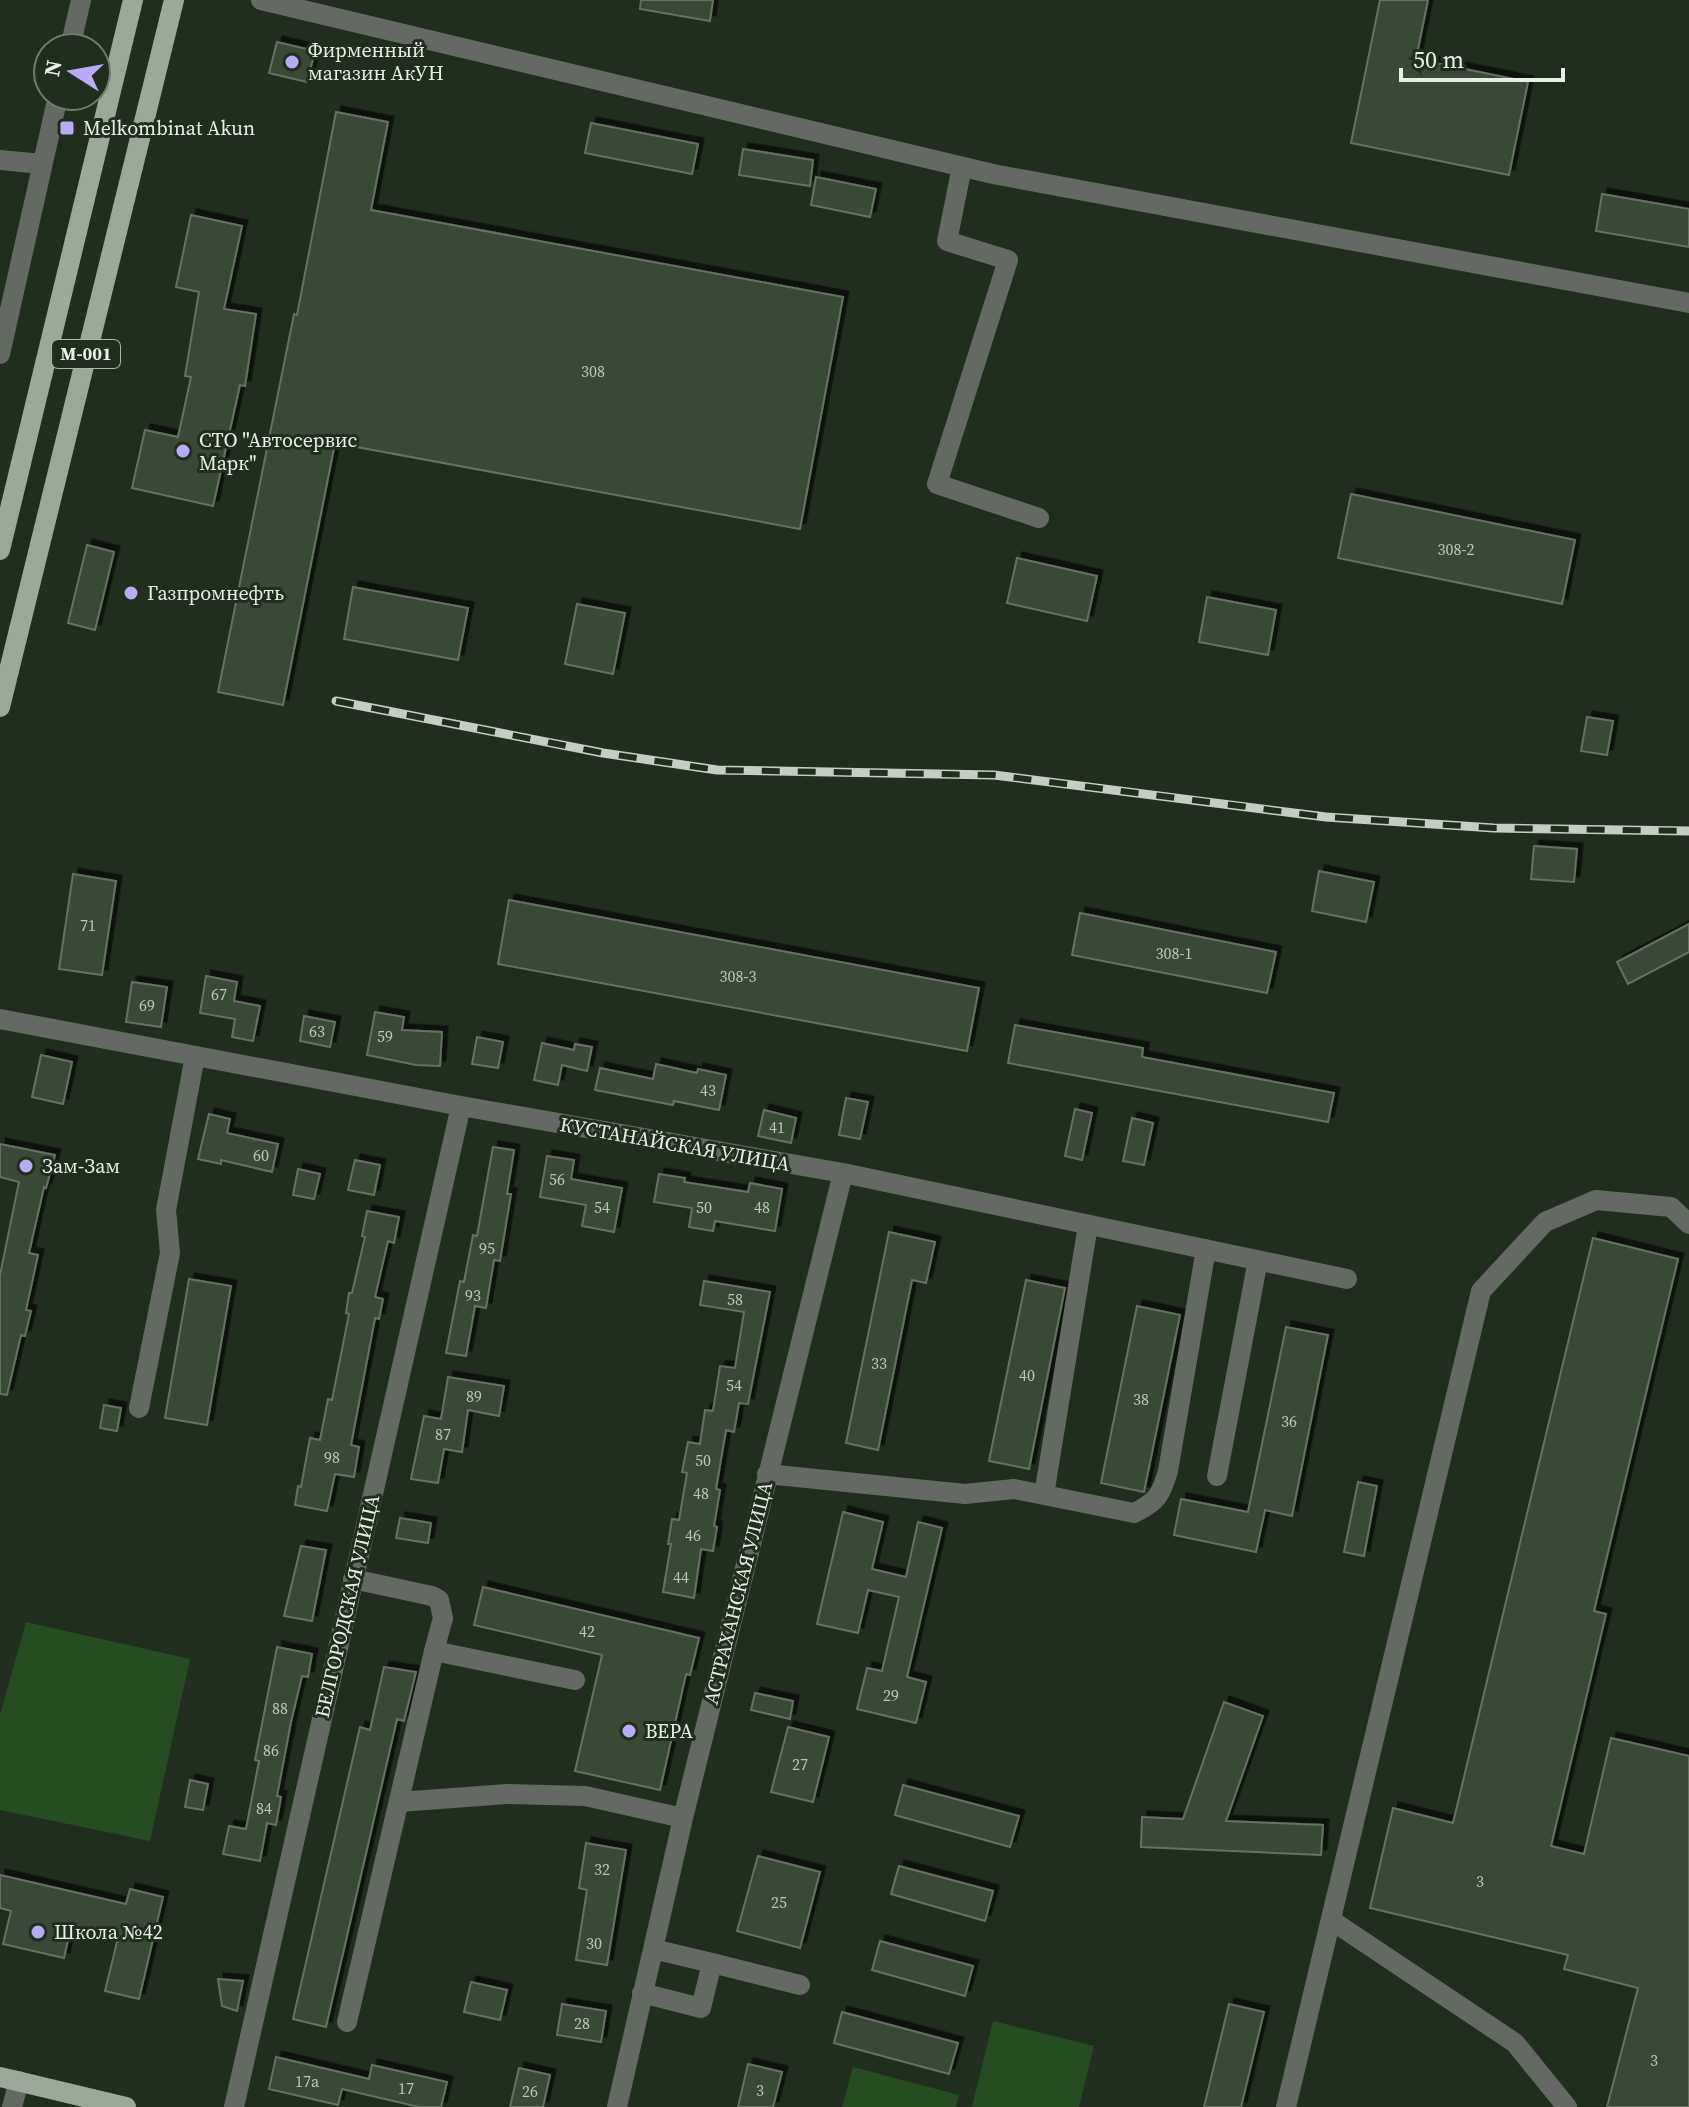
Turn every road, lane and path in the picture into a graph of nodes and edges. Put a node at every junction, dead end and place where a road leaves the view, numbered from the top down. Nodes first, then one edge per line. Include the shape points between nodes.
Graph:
1 (81, 0) edge
2 (133, 0) edge
3 (174, 0) edge
4 (261, 0) edge
5 (74, 32) edge
6 (54, 112) edge
7 (0, 160) edge
8 (42, 164) junction
9 (962, 167) junction
10 (1689, 303) edge
11 (0, 354) edge
12 (1039, 518) dead end
13 (0, 550) edge
14 (0, 707) edge
15 (0, 1019) edge
16 (195, 1056) junction
17 (461, 1106) junction
18 (843, 1173) junction
19 (1689, 1224) edge
20 (1088, 1225) junction
21 (1206, 1249) junction
22 (1258, 1260) junction
23 (1347, 1279) dead end
24 (139, 1408) dead end
25 (767, 1474) junction
26 (1217, 1476) dead end
27 (1044, 1495) junction
28 (353, 1579) junction
29 (434, 1651) junction
30 (575, 1680) dead end
31 (399, 1802) junction
32 (683, 1818) junction
33 (1331, 1920) junction
34 (653, 1949) junction
35 (712, 1963) junction
36 (800, 1985) dead end
37 (642, 1993) junction
38 (347, 2022) dead end
39 (9, 2079) edge
40 (12, 2107) edge
41 (126, 2107) edge
42 (234, 2107) edge
43 (617, 2107) edge
44 (1286, 2107) edge
45 (1567, 2107) edge

1 - 5 street
2 - 13 main road, M-001
3 - 14 main road, M-001
4 - 9 street
6 - 8 street
7 - 8 street
8 - 11 street
9 - 10 street
9 - 12 street via 947,241 1008,260 937,484
15 - 16 street, КУСТАНАЙСКАЯ УЛИЦА
16 - 17 street, КУСТАНАЙСКАЯ УЛИЦА
16 - 24 street via 166,1210 170,1253
17 - 18 street, КУСТАНАЙСКАЯ УЛИЦА
17 - 28 street, БЕЛГОРОДСКАЯ УЛИЦА
18 - 20 street, КУСТАНАЙСКАЯ УЛИЦА
18 - 25 street, АСТРАХАНСКАЯ УЛИЦА
19 - 33 street via 1671,1207 1596,1200 1545,1222 1481,1291
20 - 21 street, КУСТАНАЙСКАЯ УЛИЦА
20 - 27 street
21 - 22 street, КУСТАНАЙСКАЯ УЛИЦА
21 - 27 street via 1162,1492 1134,1513
22 - 23 street, КУСТАНАЙСКАЯ УЛИЦА
22 - 26 street
25 - 27 street via 965,1494 1014,1489
25 - 32 street, АСТРАХАНСКАЯ УЛИЦА
28 - 29 street via 439,1600 443,1618
28 - 42 street, БЕЛГОРОДСКАЯ УЛИЦА
29 - 30 street
29 - 31 street
31 - 32 street via 507,1794 585,1796
31 - 38 street
32 - 34 street, АСТРАХАНСКАЯ УЛИЦА
33 - 44 street
33 - 45 street via 1515,2043
34 - 35 street
34 - 37 street, АСТРАХАНСКАЯ УЛИЦА
35 - 36 street
35 - 37 street via 701,2008
37 - 43 street, АСТРАХАНСКАЯ УЛИЦА
39 - 40 street
39 - 41 main road

